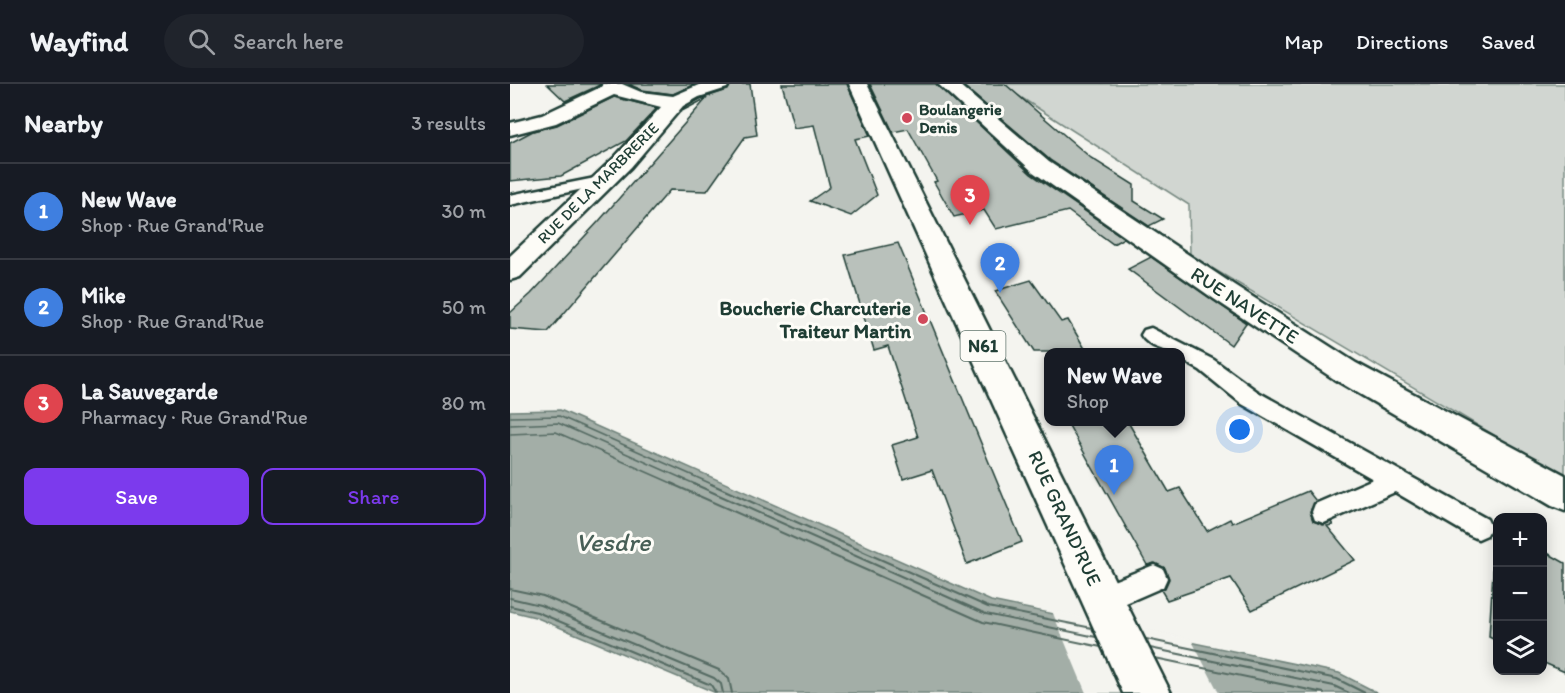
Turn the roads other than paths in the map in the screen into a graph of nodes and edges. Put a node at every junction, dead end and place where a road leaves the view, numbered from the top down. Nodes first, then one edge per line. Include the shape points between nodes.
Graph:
1 (720, 84) edge
2 (858, 84) edge
3 (947, 84) edge
4 (613, 86) edge
5 (676, 102) junction
6 (510, 129) edge
7 (605, 180) junction
8 (510, 200) edge
9 (510, 271) edge
10 (1151, 335) dead end
11 (1175, 348) edge
12 (1185, 353) edge
13 (1395, 481) junction
14 (1565, 495) edge
15 (1324, 512) dead end
16 (1478, 527) dead end
17 (1154, 578) dead end
18 (1105, 604) junction
19 (1147, 693) edge

1 - 5 street, RUE DE LA MARBRERIE
2 - 18 street, RUE GRAND'RUE / N61
3 - 14 street, RUE NAVETTE via 1041,167 1224,292 1345,371
4 - 5 street via 652,101
4 - 6 street via 538,122
5 - 7 street, RUE DE LA MARBRERIE
7 - 8 lane
7 - 9 street, RUE DE LA MARBRERIE
10 - 11 lane
12 - 13 lane via 1250,398
13 - 15 lane
13 - 16 lane
17 - 18 lane
18 - 19 street, RUE GRAND'RUE / N61

